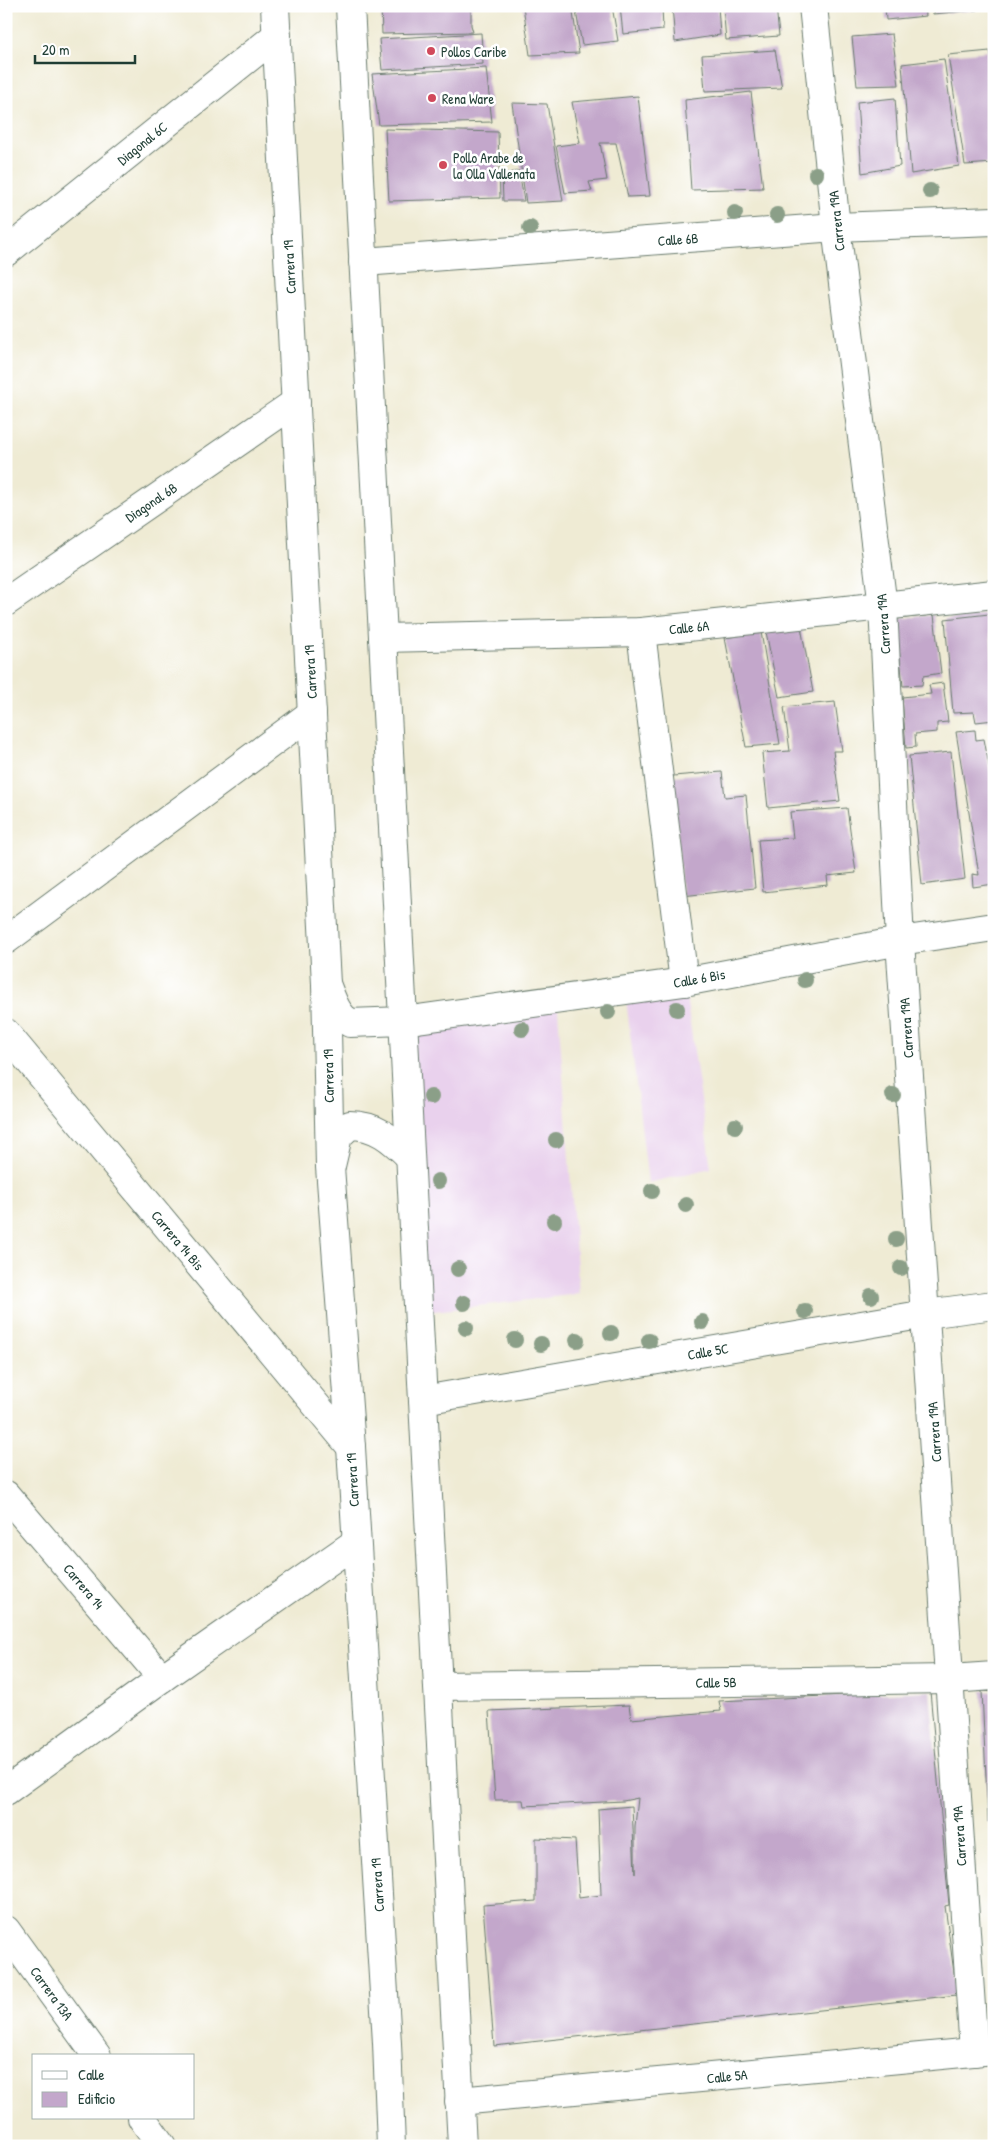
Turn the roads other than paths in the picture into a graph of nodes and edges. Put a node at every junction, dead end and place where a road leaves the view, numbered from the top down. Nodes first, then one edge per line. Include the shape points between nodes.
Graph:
1 (275, 6) edge
2 (350, 6) edge
3 (813, 6) edge
4 (277, 35) junction
5 (994, 221) edge
6 (836, 228) junction
7 (6, 252) edge
8 (363, 262) junction
9 (296, 402) junction
10 (994, 594) edge
11 (6, 602) edge
12 (883, 607) junction
13 (641, 632) junction
14 (383, 638) junction
15 (312, 713) junction
16 (994, 927) edge
17 (6, 940) edge
18 (900, 942) junction
19 (684, 982) junction
20 (326, 984) junction
21 (403, 1021) junction
22 (6, 1033) edge
23 (410, 1157) junction
24 (330, 1167) junction
25 (994, 1305) edge
26 (926, 1314) junction
27 (423, 1400) junction
28 (351, 1448) junction
29 (6, 1495) edge
30 (355, 1543) junction
31 (994, 1676) edge
32 (162, 1678) junction
33 (950, 1679) junction
34 (438, 1686) junction
35 (6, 1792) edge
36 (6, 1930) edge
37 (984, 2051) edge
38 (96, 2054) edge
39 (460, 2101) junction
40 (143, 2120) edge
41 (162, 2146) edge
42 (391, 2146) edge
43 (462, 2146) edge

1 - 4 main road, Carrera 19
2 - 8 main road
3 - 6 main road, Carrera 19A
4 - 7 main road, Diagonal 6C
4 - 9 main road, Carrera 19
5 - 6 main road, Calle 6B
6 - 8 main road, Calle 6B
6 - 12 main road, Carrera 19A
8 - 14 main road
9 - 11 main road, Diagonal 6B
9 - 15 main road, Carrera 19
10 - 12 main road, Calle 6A
12 - 13 main road, Calle 6A
12 - 18 main road, Carrera 19A
13 - 14 main road, Calle 6A
13 - 19 main road
14 - 21 main road
15 - 17 main road
15 - 20 main road, Carrera 19
16 - 18 main road, Calle 6 Bis
18 - 19 main road, Calle 6 Bis
18 - 26 main road, Carrera 19A
19 - 21 main road, Calle 6 Bis
20 - 21 main road, Calle 6 Bis via 338,1012 350,1023
20 - 24 main road, Carrera 19
21 - 23 main road
22 - 28 main road, Carrera 14 Bis
23 - 24 main road via 389,1136 364,1125 350,1125 338,1136
23 - 27 main road
24 - 28 main road, Carrera 19
25 - 26 main road, Calle 5C
26 - 27 main road, Calle 5C
26 - 33 main road, Carrera 19A
27 - 34 main road
28 - 30 main road, Carrera 19
29 - 32 main road, Carrera 14
30 - 32 main road
30 - 42 main road, Carrera 19
31 - 33 main road, Calle 5B
32 - 35 main road
33 - 34 main road, Calle 5B
33 - 37 main road, Carrera 19A
34 - 39 main road
36 - 38 main road, Carrera 13A
37 - 39 main road, Calle 5A
39 - 43 main road
40 - 41 main road

